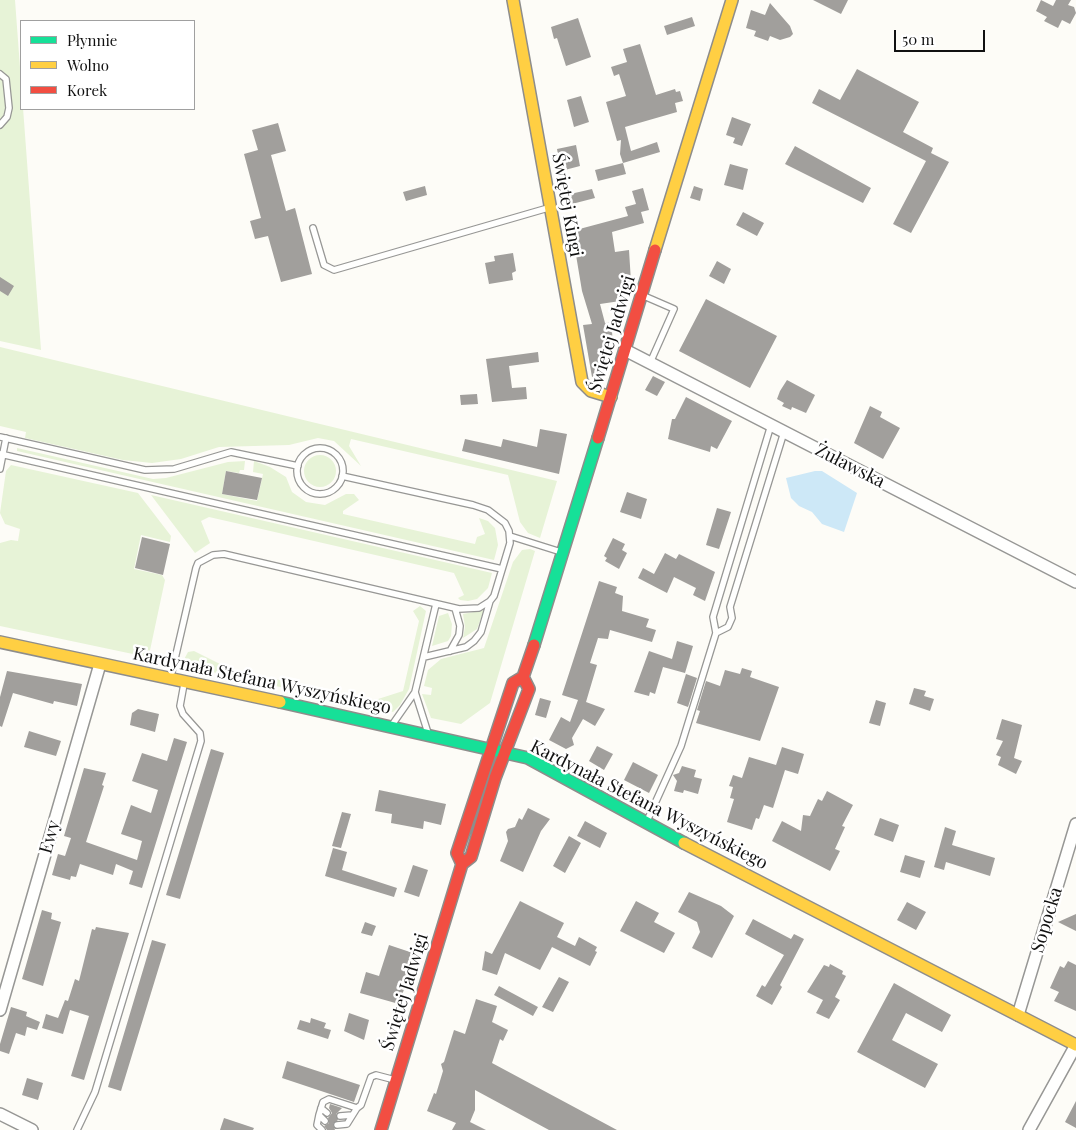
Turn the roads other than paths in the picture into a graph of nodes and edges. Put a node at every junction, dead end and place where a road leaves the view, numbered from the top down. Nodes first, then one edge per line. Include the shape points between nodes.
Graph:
1 (513, 0) edge
2 (732, 0) edge
3 (0, 74) edge
4 (0, 125) edge
5 (550, 207) junction
6 (313, 228) dead end
7 (642, 296) junction
8 (625, 350) junction
9 (650, 363) junction
10 (611, 397) junction
11 (771, 425) junction
12 (784, 432) junction
13 (3, 437) edge
14 (1, 454) edge
15 (298, 466) junction
16 (0, 469) edge
17 (342, 476) junction
18 (510, 536) junction
19 (563, 552) junction
20 (502, 569) junction
21 (1076, 582) edge
22 (490, 601) junction
23 (436, 604) junction
24 (455, 608) junction
25 (716, 633) junction
26 (0, 642) edge
27 (450, 651) junction
28 (424, 657) junction
29 (100, 664) junction
30 (523, 677) junction
31 (170, 679) junction
32 (184, 682) junction
33 (415, 692) junction
34 (391, 726) junction
35 (428, 735) junction
36 (491, 749) junction
37 (505, 753) junction
38 (646, 823) junction
39 (1076, 824) edge
40 (462, 864) junction
41 (0, 1010) edge
42 (1018, 1015) junction
43 (1076, 1045) edge
44 (397, 1081) junction
45 (321, 1108) junction
46 (357, 1108) junction
47 (327, 1113) dead end
48 (0, 1114) edge
49 (319, 1115) junction
50 (340, 1116) dead end
51 (352, 1116) junction
52 (325, 1121) dead end
53 (347, 1124) junction
54 (337, 1125) dead end
55 (32, 1130) edge
56 (77, 1130) edge
57 (322, 1130) edge
58 (342, 1130) edge
59 (382, 1130) edge
60 (1029, 1130) edge

1 - 5 street, Świętej Kingi
2 - 7 street, Świętej Jadwigi
3 - 4 lane via 6,79 9,108
5 - 6 lane via 334,270 324,264
5 - 10 street, Świętej Kingi via 582,382 590,391
7 - 8 street, Świętej Jadwigi
7 - 9 lane via 674,309
8 - 9 street, Żuławska
8 - 10 street, Świętej Jadwigi
9 - 11 street, Żuławska
10 - 19 street, Świętej Jadwigi
11 - 12 street, Żuławska
11 - 25 lane via 713,617
12 - 21 street, Żuławska
12 - 25 lane via 730,607 732,618 728,628
13 - 14 lane
13 - 15 lane via 145,470 174,469 231,452
14 - 16 lane
14 - 20 lane
15 - 17 lane via 305,454 324,449 341,462
15 - 17 lane via 299,480 315,493 322,494 335,488
17 - 18 lane via 488,510 504,524
18 - 19 lane
18 - 20 lane
19 - 30 street, Świętej Jadwigi
20 - 22 lane
22 - 24 lane via 479,608
22 - 27 lane via 482,632 466,647
23 - 24 lane
23 - 28 lane
23 - 31 lane via 224,554 213,555 198,563 196,568
24 - 27 lane via 460,634
25 - 38 lane via 681,746
26 - 29 street, Kardynała Stefana Wyszyńskiego
27 - 28 lane
28 - 33 lane
29 - 31 street, Kardynała Stefana Wyszyńskiego
29 - 41 street, Ewy
30 - 36 street, Świętej Jadwigi via 514,683
30 - 37 street, Świętej Jadwigi via 529,689
31 - 32 street, Kardynała Stefana Wyszyńskiego
32 - 34 street, Kardynała Stefana Wyszyńskiego
32 - 56 lane via 180,706 200,733 200,741 95,1092
33 - 34 lane
33 - 35 lane
34 - 35 street, Kardynała Stefana Wyszyńskiego
35 - 36 street, Kardynała Stefana Wyszyńskiego
36 - 37 street, Kardynała Stefana Wyszyńskiego
36 - 40 street, Świętej Jadwigi via 458,853
37 - 38 street, Kardynała Stefana Wyszyńskiego via 528,758
37 - 40 street, Świętej Jadwigi via 471,857
38 - 42 street, Kardynała Stefana Wyszyńskiego
39 - 42 street, Sopocka
40 - 44 street, Świętej Jadwigi
42 - 43 street, Kardynała Stefana Wyszyńskiego
43 - 60 street
44 - 46 lane via 376,1074 371,1077
44 - 59 street, Świętej Jadwigi
45 - 46 lane via 329,1099
45 - 47 lane
45 - 49 lane
46 - 51 lane
48 - 55 street
49 - 52 lane
49 - 57 lane via 317,1125
50 - 51 lane
51 - 53 lane
53 - 54 lane
53 - 58 lane

